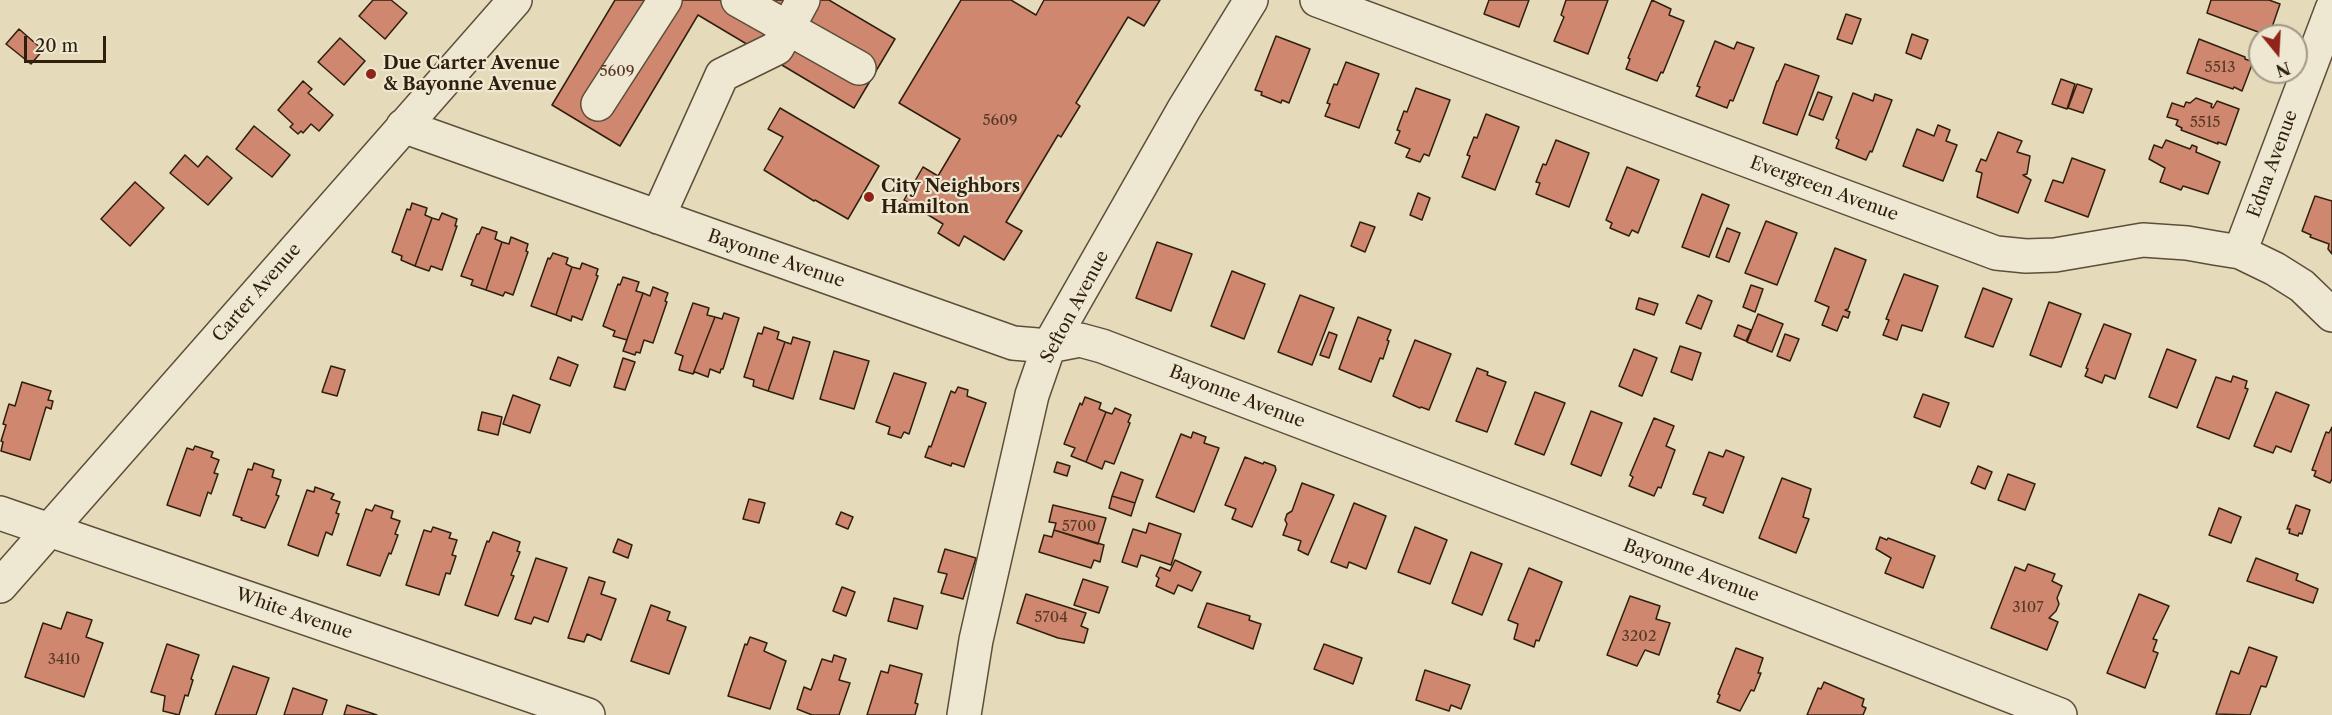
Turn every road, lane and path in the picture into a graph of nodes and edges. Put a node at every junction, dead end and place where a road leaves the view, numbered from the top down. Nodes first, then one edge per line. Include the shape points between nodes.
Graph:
1 (515, 0) edge
2 (666, 0) edge
3 (738, 0) edge
4 (1251, 0) edge
5 (1317, 0) edge
6 (2332, 9) edge
7 (795, 13) edge
8 (859, 68) dead end
9 (598, 104) dead end
10 (403, 126) junction
11 (658, 218) junction
12 (2240, 252) junction
13 (2332, 315) edge
14 (1049, 346) junction
15 (0, 513) edge
16 (48, 530) junction
17 (0, 586) edge
18 (533, 706) edge
19 (588, 715) edge
20 (963, 715) edge
21 (2060, 715) edge

1 - 10 street, Carter Avenue
2 - 9 street
3 - 7 street
4 - 14 street, Sefton Avenue
5 - 12 street, Evergreen Avenue via 1996,253 2055,255 2143,240
6 - 12 street, Edna Avenue
7 - 8 street
7 - 11 street via 777,48 722,75
10 - 11 street, Bayonne Avenue
10 - 16 street, Carter Avenue
11 - 14 street, Bayonne Avenue via 1013,343
12 - 13 street, Evergreen Avenue via 2302,286
14 - 20 street, Sefton Avenue via 1032,395 976,640
14 - 21 street, Bayonne Avenue via 1080,340 1102,346
15 - 16 street, White Avenue
16 - 17 street, Carter Avenue
16 - 18 street, White Avenue
18 - 19 street, White Avenue

